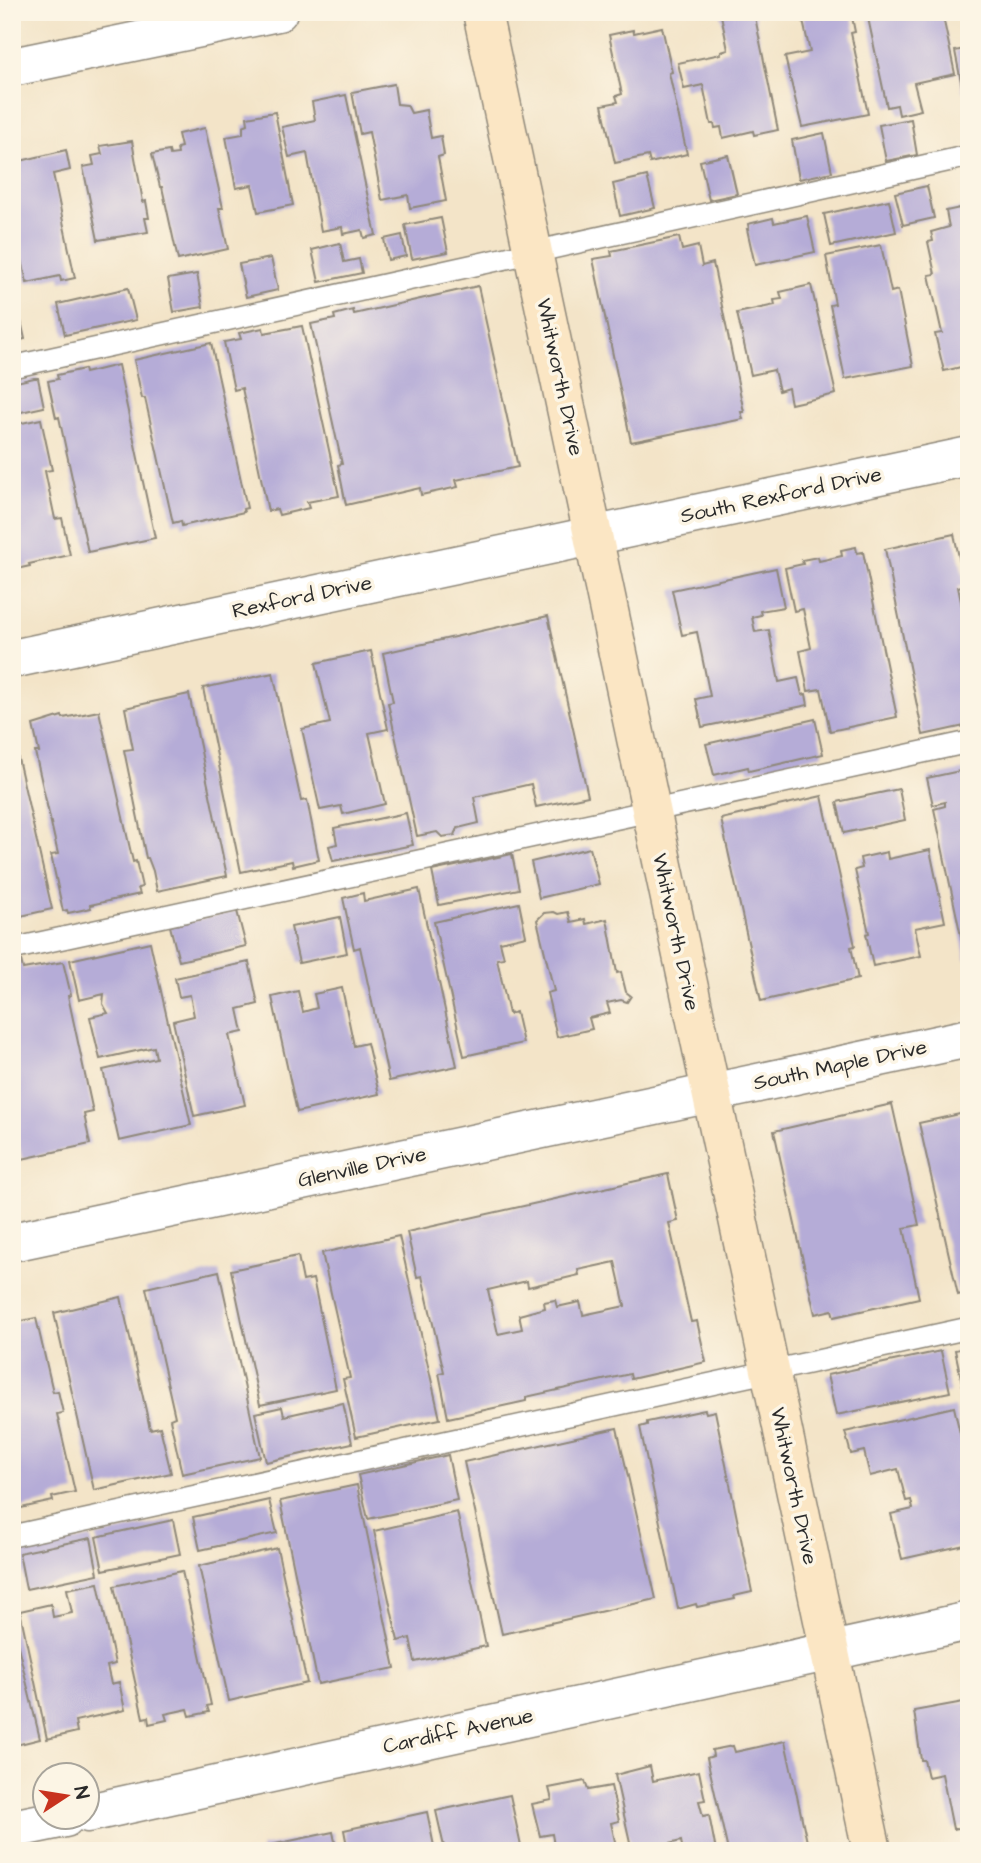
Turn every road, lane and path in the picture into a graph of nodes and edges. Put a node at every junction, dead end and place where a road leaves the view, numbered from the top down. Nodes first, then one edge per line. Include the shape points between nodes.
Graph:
1 (278, 12) edge
2 (482, 12) edge
3 (12, 67) edge
4 (969, 156) edge
5 (533, 251) junction
6 (12, 367) edge
7 (969, 456) edge
8 (593, 535) junction
9 (12, 659) edge
10 (969, 742) edge
11 (650, 810) junction
12 (12, 949) edge
13 (969, 1038) edge
14 (711, 1092) junction
15 (12, 1242) edge
16 (969, 1328) edge
17 (769, 1371) junction
18 (12, 1536) edge
19 (969, 1621) edge
20 (829, 1650) junction
21 (102, 1809) edge
22 (32, 1825) edge
23 (12, 1829) edge
24 (872, 1851) edge

1 - 3 street
2 - 5 street, Whitworth Drive
4 - 5 lane
5 - 6 lane
5 - 8 street, Whitworth Drive
7 - 8 street, South Rexford Drive
8 - 9 street, Rexford Drive
8 - 11 street, Whitworth Drive
10 - 11 lane
11 - 12 lane
11 - 14 street, Whitworth Drive
13 - 14 street, South Maple Drive
14 - 15 street, Glenville Drive
14 - 17 street, Whitworth Drive
16 - 17 lane
17 - 18 lane
17 - 20 street, Whitworth Drive
19 - 20 street, Cardiff Avenue
20 - 21 street, Cardiff Avenue
20 - 24 street, Whitworth Drive
22 - 23 street

